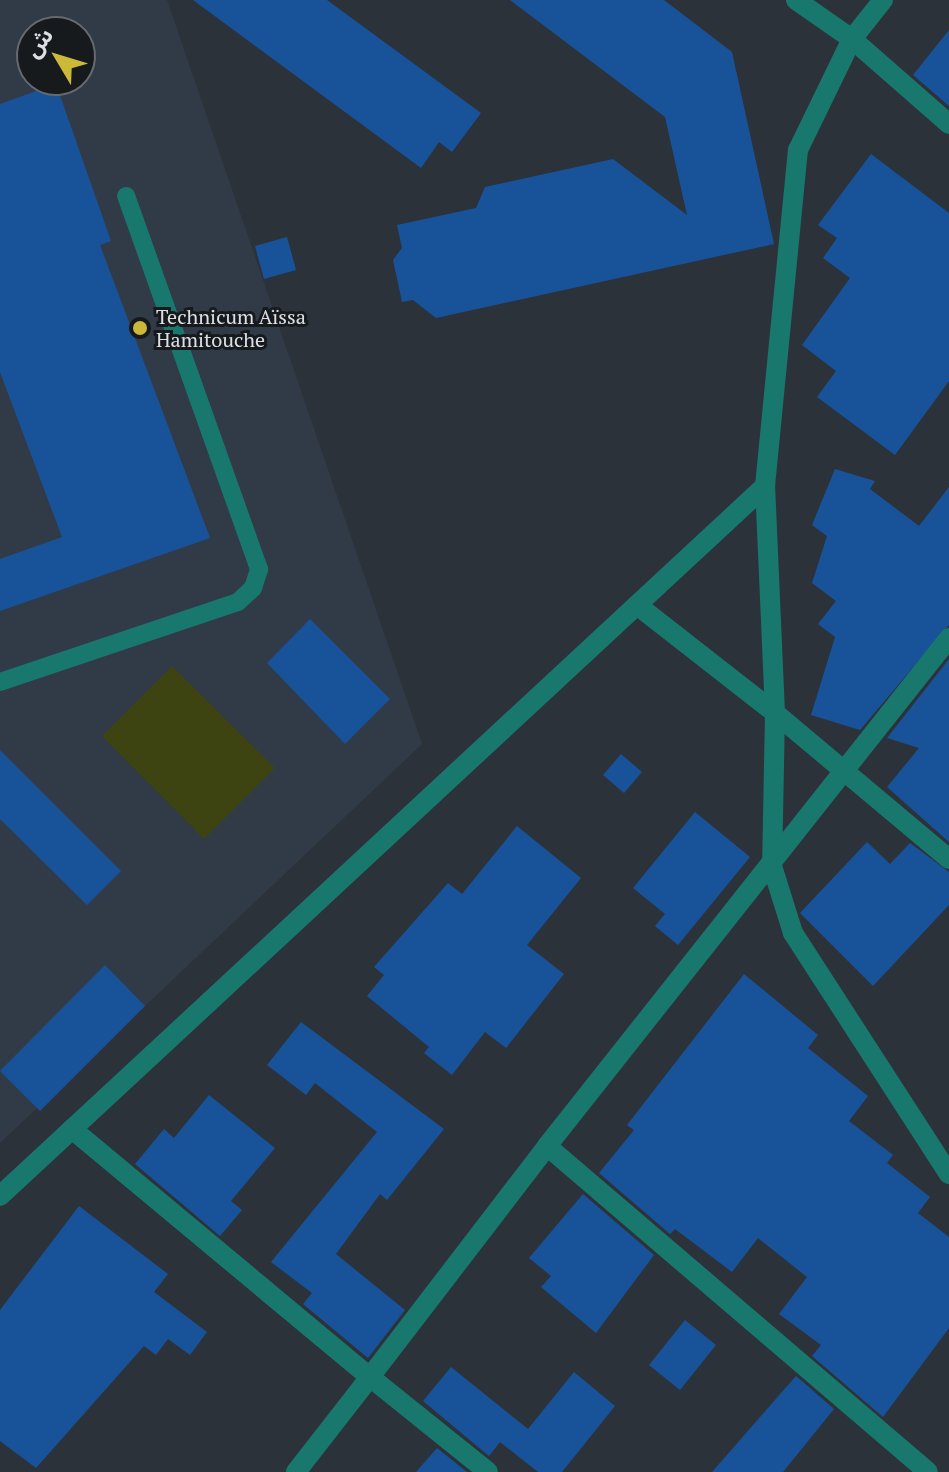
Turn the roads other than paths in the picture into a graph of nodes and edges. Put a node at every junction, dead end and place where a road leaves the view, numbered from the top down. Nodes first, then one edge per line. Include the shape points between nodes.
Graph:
1 (796, 0) edge
2 (883, 0) edge
3 (852, 39) junction
4 (949, 124) edge
5 (126, 196) dead end
6 (765, 486) junction
7 (637, 605) junction
8 (949, 638) edge
9 (0, 682) edge
10 (775, 713) junction
11 (845, 773) junction
12 (949, 859) edge
13 (772, 866) junction
14 (72, 1129) junction
15 (547, 1146) junction
16 (949, 1174) edge
17 (0, 1196) edge
18 (370, 1377) junction
19 (296, 1472) edge
20 (488, 1472) edge
21 (928, 1472) edge

1 - 3 street
2 - 3 street
3 - 4 street
3 - 6 street via 798,150
5 - 9 lane via 259,569 253,588 238,602
6 - 7 street
6 - 10 street
7 - 10 street
7 - 14 street
8 - 11 street
10 - 11 street
10 - 13 street
11 - 12 street
11 - 13 street
13 - 15 street
13 - 16 street via 793,933
14 - 17 street
14 - 18 street
15 - 18 street
15 - 21 street
18 - 19 street
18 - 20 street

